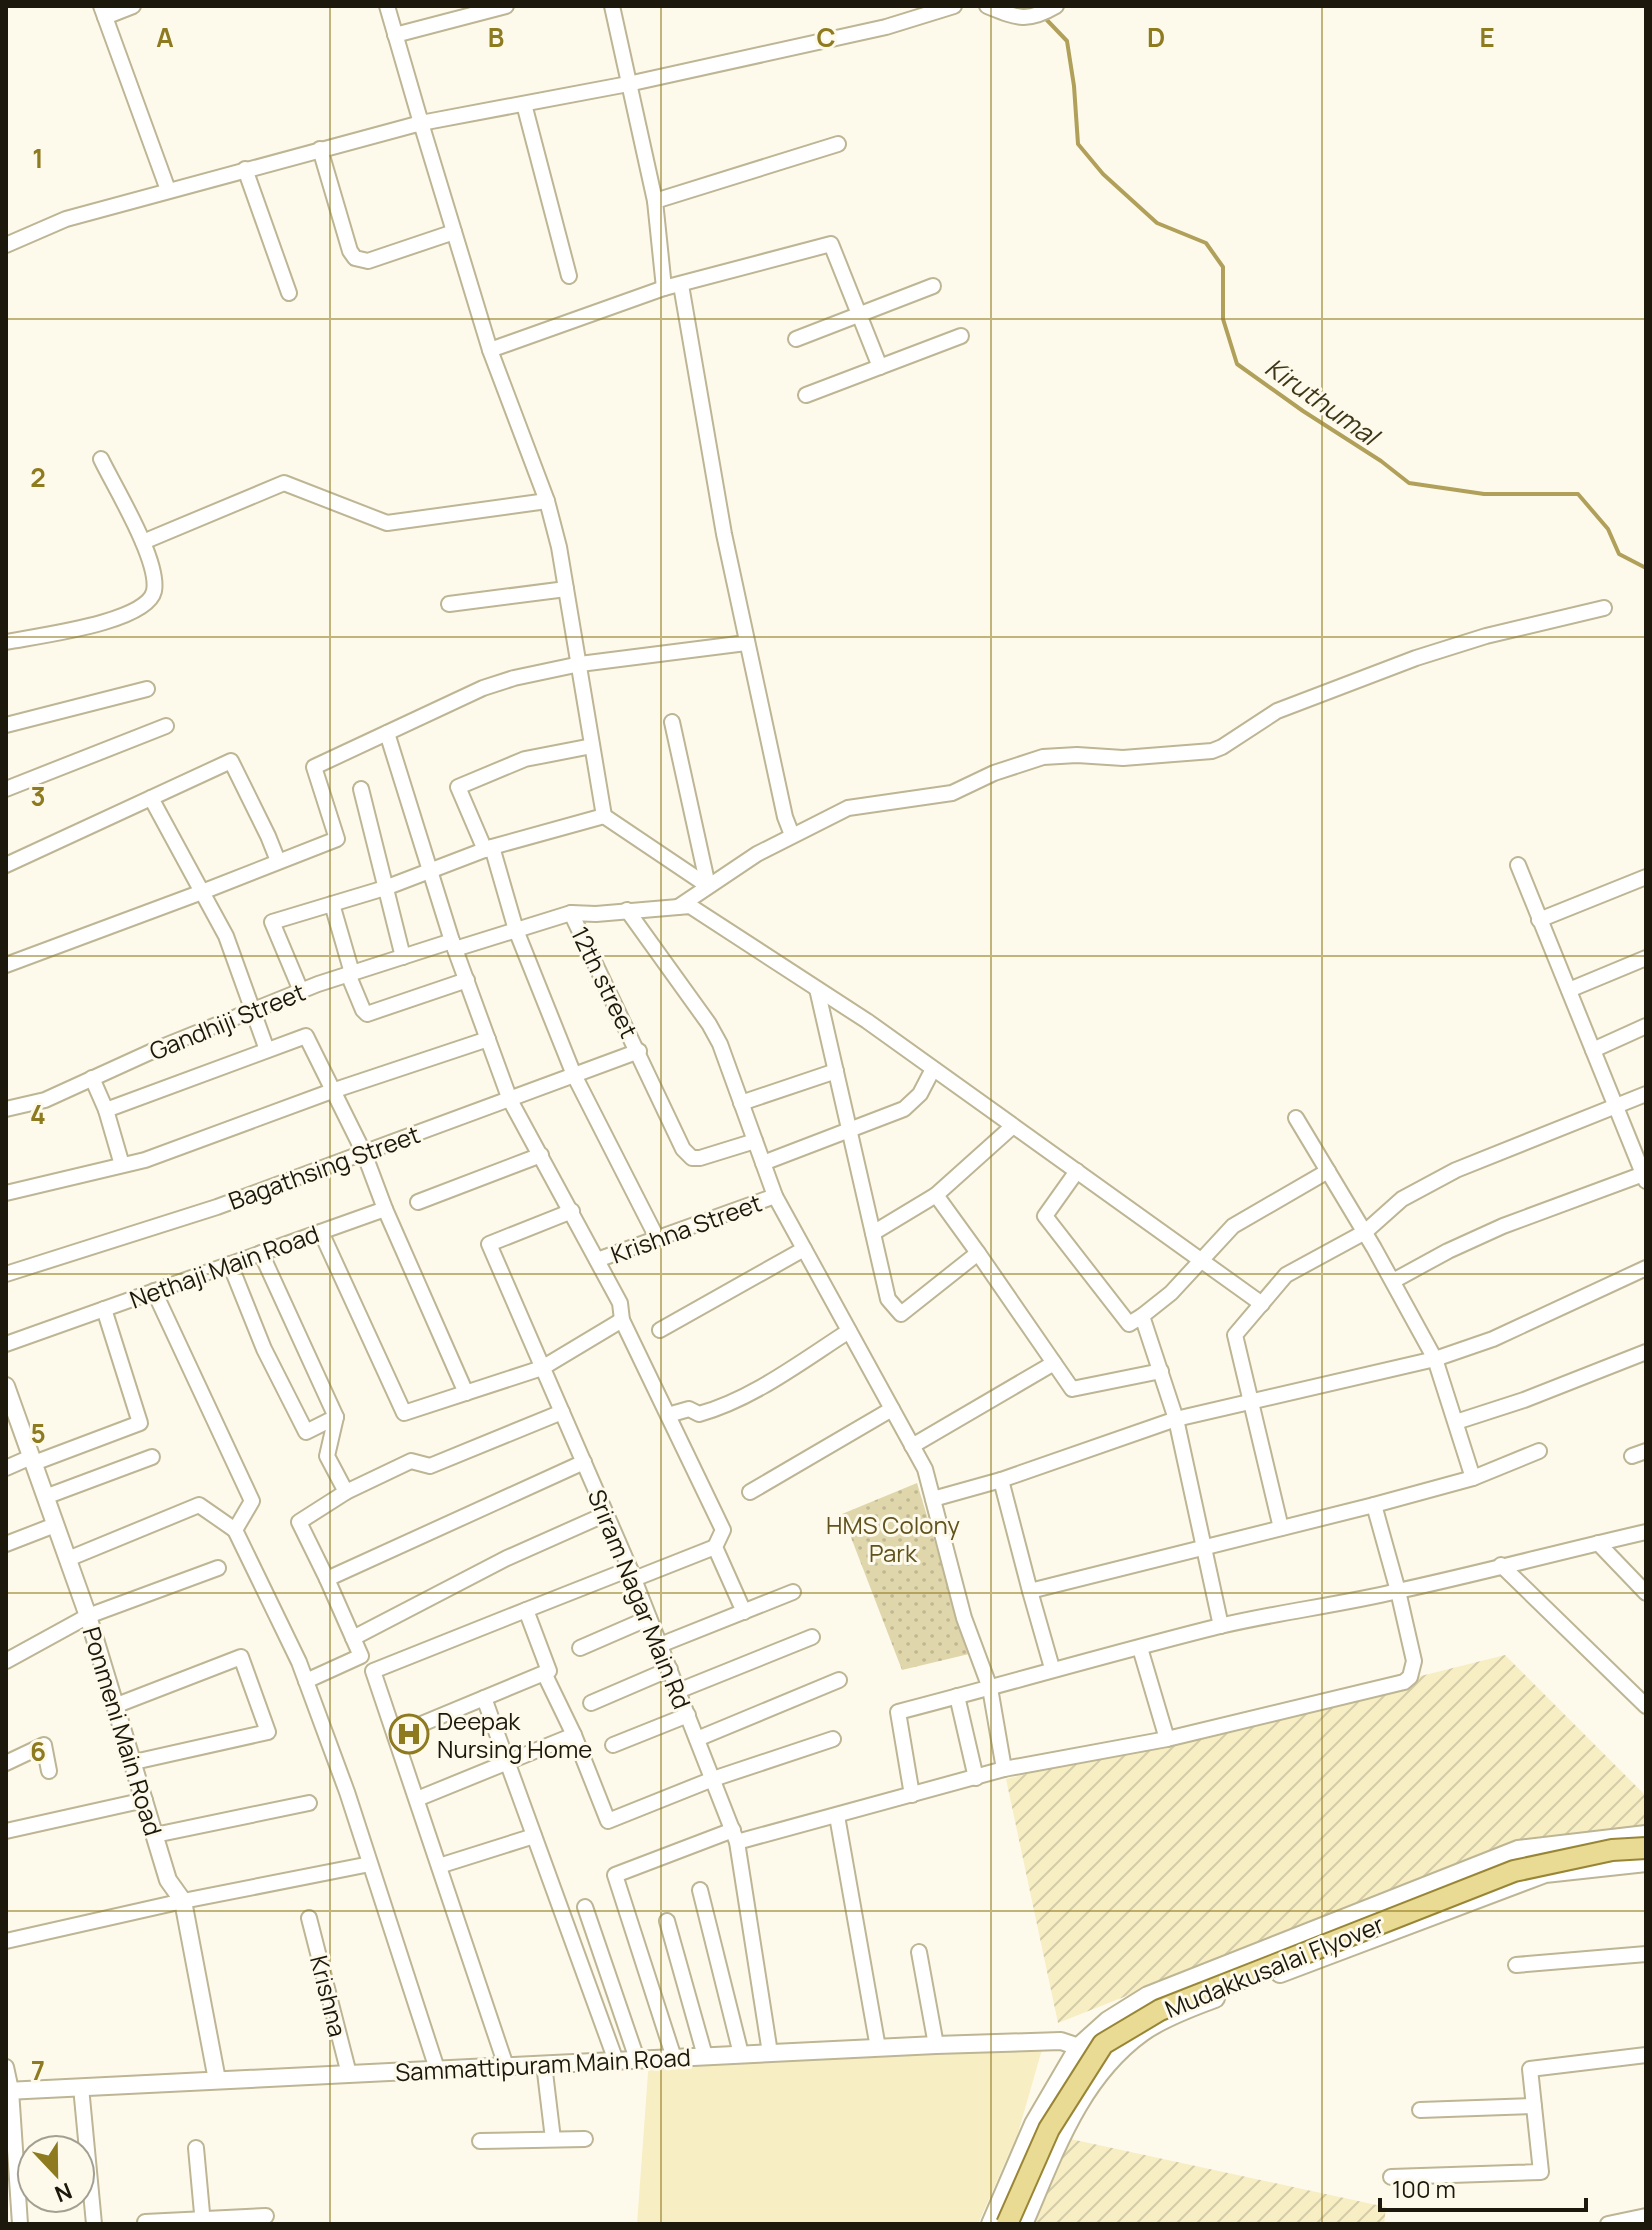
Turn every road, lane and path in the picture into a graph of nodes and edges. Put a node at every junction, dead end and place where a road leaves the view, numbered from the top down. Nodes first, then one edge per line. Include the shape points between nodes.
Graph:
1 (133, 6) edge
2 (387, 6) edge
3 (506, 6) edge
4 (612, 6) edge
5 (954, 6) edge
6 (987, 6) edge
7 (1056, 6) edge
8 (103, 12) edge
9 (395, 35) junction
10 (628, 84) junction
11 (524, 104) junction
12 (421, 123) junction
13 (838, 144) dead end
14 (320, 149) junction
15 (245, 169) junction
16 (168, 190) junction
17 (655, 201) junction
18 (454, 232) junction
19 (6, 245) edge
20 (569, 276) dead end
21 (681, 285) junction
22 (933, 286) dead end
23 (664, 288) junction
24 (289, 293) dead end
25 (859, 315) junction
26 (961, 336) dead end
27 (796, 339) dead end
28 (490, 350) junction
29 (880, 367) junction
30 (806, 395) dead end
31 (101, 459) dead end
32 (547, 501) junction
33 (143, 542) junction
34 (566, 589) junction
35 (449, 604) dead end
36 (1604, 608) dead end
37 (6, 642) edge
38 (746, 643) junction
39 (580, 664) junction
40 (147, 689) dead end
41 (672, 722) dead end
42 (6, 725) edge
43 (166, 726) dead end
44 (387, 733) junction
45 (592, 746) junction
46 (6, 789) edge
47 (361, 789) dead end
48 (151, 798) junction
49 (604, 816) junction
50 (792, 835) junction
51 (489, 849) junction
52 (278, 861) junction
53 (6, 865) edge
54 (1518, 865) dead end
55 (431, 871) junction
56 (1646, 877) edge
57 (708, 886) junction
58 (385, 888) junction
59 (202, 892) junction
60 (332, 904) junction
61 (678, 907) junction
62 (627, 910) junction
63 (571, 913) junction
64 (1539, 920) junction
65 (516, 930) junction
66 (454, 945) junction
67 (403, 957) junction
68 (1646, 958) edge
69 (6, 965) edge
70 (350, 974) junction
71 (467, 980) junction
72 (817, 989) junction
73 (1569, 990) junction
74 (301, 991) junction
75 (252, 1010) junction
76 (1646, 1026) edge
77 (488, 1039) junction
78 (267, 1050) junction
79 (1593, 1050) junction
80 (639, 1051) junction
81 (933, 1069) junction
82 (836, 1071) junction
83 (574, 1075) junction
84 (92, 1078) junction
85 (332, 1091) junction
86 (1646, 1094) edge
87 (510, 1100) junction
88 (741, 1103) junction
89 (1617, 1107) junction
90 (6, 1109) edge
91 (106, 1110) junction
92 (1296, 1118) dead end
93 (1013, 1126) junction
94 (849, 1130) junction
95 (755, 1141) junction
96 (364, 1153) junction
97 (541, 1155) junction
98 (763, 1163) junction
99 (122, 1165) junction
100 (1077, 1171) junction
101 (1328, 1171) junction
102 (1645, 1176) edge
103 (6, 1193) edge
104 (936, 1195) junction
105 (775, 1196) junction
106 (418, 1202) dead end
107 (385, 1209) junction
108 (572, 1211) junction
109 (321, 1232) junction
110 (1365, 1232) junction
111 (873, 1233) junction
112 (657, 1238) junction
113 (804, 1249) junction
114 (261, 1253) junction
115 (978, 1253) junction
116 (597, 1260) junction
117 (1201, 1260) junction
118 (230, 1264) junction
119 (1646, 1268) edge
120 (6, 1274) edge
121 (1393, 1281) junction
122 (154, 1291) junction
123 (1262, 1304) junction
124 (104, 1309) junction
125 (1142, 1316) junction
126 (622, 1320) junction
127 (660, 1330) dead end
128 (849, 1331) junction
129 (6, 1344) edge
130 (1646, 1352) edge
131 (1435, 1359) junction
132 (1054, 1363) junction
133 (542, 1368) junction
134 (1161, 1371) junction
135 (6, 1386) edge
136 (466, 1393) junction
137 (1252, 1400) junction
138 (892, 1409) junction
139 (562, 1412) junction
140 (668, 1415) junction
141 (336, 1417) junction
142 (1176, 1419) junction
143 (1456, 1422) junction
144 (912, 1446) junction
145 (1539, 1451) dead end
146 (152, 1457) dead end
147 (32, 1460) junction
148 (584, 1462) junction
149 (6, 1468) edge
150 (1473, 1478) junction
151 (1001, 1480) junction
152 (346, 1492) junction
153 (750, 1492) dead end
154 (45, 1497) junction
155 (933, 1499) junction
156 (1374, 1505) junction
157 (606, 1514) junction
158 (55, 1525) junction
159 (1281, 1528) junction
160 (235, 1530) junction
161 (1646, 1532) edge
162 (1598, 1543) junction
163 (6, 1544) edge
164 (715, 1547) junction
165 (1204, 1547) junction
166 (68, 1559) junction
167 (1501, 1565) junction
168 (218, 1568) dead end
169 (632, 1574) junction
170 (327, 1579) junction
171 (1030, 1591) junction
172 (1398, 1591) junction
173 (793, 1592) dead end
174 (1646, 1593) edge
175 (526, 1610) junction
176 (744, 1612) junction
177 (88, 1616) junction
178 (649, 1618) junction
179 (1221, 1626) junction
180 (812, 1637) dead end
181 (353, 1638) junction
182 (660, 1645) junction
183 (580, 1648) dead end
184 (1140, 1648) junction
185 (6, 1661) edge
186 (1052, 1668) junction
187 (670, 1669) junction
188 (544, 1673) junction
189 (839, 1680) dead end
190 (306, 1681) junction
191 (990, 1688) junction
192 (678, 1691) junction
193 (957, 1696) junction
194 (484, 1698) junction
195 (591, 1703) dead end
196 (117, 1705) junction
197 (1646, 1706) edge
198 (688, 1715) junction
199 (395, 1735) junction
200 (574, 1735) junction
201 (697, 1739) junction
202 (833, 1739) dead end
203 (1167, 1739) junction
204 (613, 1745) dead end
205 (507, 1760) junction
206 (134, 1762) junction
207 (6, 1763) edge
208 (1004, 1769) junction
209 (49, 1771) dead end
210 (976, 1778) junction
211 (713, 1779) junction
212 (912, 1795) junction
213 (417, 1799) junction
214 (145, 1800) junction
215 (309, 1803) dead end
216 (837, 1816) junction
217 (6, 1831) edge
218 (155, 1835) junction
219 (1646, 1835) edge
220 (534, 1836) junction
221 (735, 1836) junction
222 (1646, 1848) edge
223 (1646, 1862) edge
224 (370, 1864) junction
225 (439, 1866) junction
226 (1646, 1873) edge
227 (700, 1890) dead end
228 (183, 1901) junction
229 (585, 1907) dead end
230 (309, 1918) dead end
231 (667, 1921) dead end
232 (6, 1941) edge
233 (919, 1952) dead end
234 (1646, 1954) edge
235 (1516, 1965) dead end
236 (936, 2045) junction
237 (1079, 2047) junction
238 (878, 2048) junction
239 (770, 2053) junction
240 (741, 2054) junction
241 (1646, 2055) edge
242 (705, 2056) junction
243 (674, 2058) junction
244 (637, 2059) junction
245 (616, 2061) junction
246 (544, 2064) junction
247 (506, 2066) junction
248 (1104, 2066) junction
249 (6, 2067) edge
250 (437, 2069) junction
251 (349, 2074) junction
252 (217, 2080) junction
253 (81, 2087) junction
254 (9, 2090) edge
255 (1534, 2106) junction
256 (1420, 2110) dead end
257 (553, 2139) junction
258 (585, 2139) dead end
259 (480, 2141) dead end
260 (196, 2148) dead end
261 (1391, 2177) dead end
262 (266, 2216) dead end
263 (1646, 2216) edge
264 (145, 2222) dead end
265 (203, 2222) edge
266 (20, 2224) edge
267 (94, 2224) edge
268 (991, 2224) edge
269 (1007, 2224) edge
270 (1023, 2224) edge
271 (1608, 2224) edge

1 - 8 street
2 - 9 street
3 - 9 street
4 - 10 street
5 - 10 street via 886,27
6 - 7 street via 1025,18
8 - 16 street
9 - 12 street
10 - 11 street
10 - 17 street
11 - 12 street
11 - 20 street
12 - 14 street
12 - 18 street
13 - 17 street
14 - 15 street
14 - 18 street via 355,258 368,261
15 - 16 street
15 - 24 street
16 - 19 street via 66,219
17 - 23 street
18 - 28 street
21 - 23 street
21 - 25 street via 831,244
21 - 38 street
22 - 25 street
23 - 28 street
25 - 27 street
25 - 29 street
26 - 29 street
28 - 32 street
29 - 30 street
31 - 33 street
32 - 33 street via 387,523 284,483
32 - 34 street
33 - 37 street via 154,585 146,603 115,620
34 - 35 street
34 - 39 street
36 - 50 street via 1416,658 1277,711 1212,751 1043,757 952,793 848,808
38 - 39 street
38 - 50 street
39 - 44 street via 483,688
39 - 45 street
40 - 42 street
41 - 57 street
43 - 46 street
44 - 52 street via 314,767 337,839
44 - 55 street
45 - 49 street
45 - 51 street via 525,759 458,787
47 - 58 street
48 - 52 street via 231,761
48 - 53 street
48 - 59 street
49 - 51 street
49 - 57 street
50 - 57 street
51 - 55 street
51 - 65 street
52 - 59 street
54 - 64 street
55 - 58 street
55 - 66 street
56 - 64 street
57 - 61 street
58 - 60 street
58 - 67 street
59 - 69 street
59 - 75 street via 226,936
60 - 70 street
60 - 74 street via 272,922
61 - 62 street, Gandhiji Street
61 - 72 street via 690,906
62 - 63 street, Gandhiji Street
62 - 88 street via 702,1012
63 - 65 street, Gandhiji Street
63 - 80 street, 12th street
64 - 73 street
65 - 66 street, Gandhiji Street
65 - 83 street
66 - 67 street, Gandhiji Street
66 - 71 street
67 - 70 street, Gandhiji Street
68 - 73 street
70 - 71 street via 367,1014
70 - 74 street, Gandhiji Street
71 - 77 street
72 - 81 street
72 - 82 street
73 - 79 street
74 - 75 street, Gandhiji Street
75 - 78 street
75 - 84 street, Gandhiji Street
76 - 79 street
77 - 85 street
77 - 87 street
78 - 85 street via 306,1036
78 - 91 street
79 - 89 street
80 - 83 street, Bagathsing Street
80 - 95 street, 12th street via 683,1149 692,1158
81 - 93 street
81 - 94 street via 920,1094 904,1109
82 - 88 street
82 - 94 street
83 - 87 street, Bagathsing Street
83 - 112 street
84 - 90 street, Gandhiji Street via 45,1100
84 - 91 street
85 - 96 street
85 - 99 street
86 - 89 street
87 - 96 street, Bagathsing Street
87 - 97 street
88 - 95 street
89 - 102 street
89 - 110 street via 1456,1170 1402,1199
91 - 99 street
92 - 101 street
93 - 100 street
93 - 104 street
94 - 98 street
94 - 111 street
95 - 98 street
96 - 107 street
96 - 120 street, Bagathsing Street via 217,1207
97 - 106 street
97 - 108 street
98 - 105 street
99 - 103 street
100 - 117 street
100 - 125 street via 1045,1216 1129,1324
101 - 110 street
101 - 117 street via 1233,1226
102 - 121 street via 1503,1226
104 - 111 street
104 - 115 street
105 - 112 street, Krishna Street
105 - 113 street
107 - 109 street, Nethaji Main Road
107 - 136 street
108 - 116 street
108 - 133 street, Sriram Nagar Main Rd via 489,1244
109 - 114 street, Nethaji Main Road
109 - 136 street via 404,1413
110 - 121 street
110 - 123 street via 1286,1275
111 - 115 street via 888,1299 901,1314
112 - 116 street, Krishna Street
113 - 127 street
113 - 128 street
114 - 118 street, Nethaji Main Road
114 - 141 street
115 - 132 street
116 - 126 street via 620,1303
117 - 123 street
117 - 125 street
118 - 122 street, Nethaji Main Road
118 - 141 street via 264,1349 306,1432
119 - 131 street via 1493,1339
121 - 131 street
122 - 124 street, Nethaji Main Road
122 - 160 street via 252,1501
123 - 137 street via 1235,1335
124 - 129 street, Nethaji Main Road
124 - 147 street via 140,1423
125 - 134 street
126 - 133 street
126 - 140 street
128 - 138 street
128 - 140 street via 732,1402 699,1414 689,1409
130 - 143 street
131 - 137 street
131 - 143 street
132 - 134 street via 1072,1389
132 - 144 street
133 - 136 street
133 - 139 street, Sriram Nagar Main Rd
134 - 142 street
135 - 147 street, Ponmeni Main Road
137 - 142 street
137 - 159 street
138 - 144 street
138 - 153 street
139 - 148 street, Sriram Nagar Main Rd
139 - 152 street via 430,1466 411,1461
140 - 164 street via 723,1530
141 - 152 street via 327,1456
142 - 151 street
142 - 165 street
143 - 150 street
144 - 155 street
145 - 150 street
146 - 154 street
147 - 149 street
147 - 154 street, Ponmeni Main Road
148 - 157 street, Sriram Nagar Main Rd
148 - 170 street
150 - 156 street
151 - 155 street
151 - 171 street
152 - 170 street via 299,1522
154 - 158 street, Ponmeni Main Road
155 - 191 street via 964,1618
156 - 159 street
156 - 172 street
157 - 169 street, Sriram Nagar Main Rd
157 - 181 street via 507,1558
158 - 163 street
158 - 166 street, Ponmeni Main Road
159 - 165 street
160 - 166 street via 199,1505
160 - 190 street
161 - 162 street
162 - 167 street
162 - 174 street
164 - 169 street
164 - 176 street
165 - 171 street
165 - 179 street
166 - 177 street, Ponmeni Main Road
167 - 172 street
167 - 197 street
168 - 177 street
169 - 175 street
169 - 178 street, Sriram Nagar Main Rd
170 - 181 street
171 - 186 street
172 - 179 street
172 - 203 street via 1414,1661 1404,1682
173 - 176 street
175 - 188 street via 549,1671
175 - 199 street via 373,1671
176 - 182 street
177 - 185 street
177 - 196 street, Ponmeni Main Road
178 - 182 street, Sriram Nagar Main Rd
178 - 183 street
179 - 184 street
180 - 192 street
181 - 190 street via 361,1656
182 - 187 street, Sriram Nagar Main Rd
184 - 186 street
184 - 203 street
186 - 191 street
187 - 192 street, Sriram Nagar Main Rd
187 - 195 street
188 - 194 street
188 - 200 street
189 - 201 street
190 - 224 street
191 - 193 street
191 - 208 street
192 - 198 street, Sriram Nagar Main Rd
193 - 210 street
193 - 212 street via 898,1712
194 - 199 street
194 - 205 street
196 - 206 street, Ponmeni Main Road
196 - 206 street via 241,1657 268,1732
198 - 201 street, Sriram Nagar Main Rd
198 - 204 street
199 - 213 street
200 - 205 street
200 - 211 street via 608,1821
201 - 211 street, Sriram Nagar Main Rd
202 - 211 street
203 - 208 street
205 - 213 street
205 - 220 street
206 - 214 street, Ponmeni Main Road
207 - 209 street via 44,1745
208 - 210 street
210 - 212 street
211 - 221 street, Sriram Nagar Main Rd
212 - 216 street
213 - 225 street
214 - 217 street
214 - 218 street, Ponmeni Main Road
215 - 218 street
216 - 221 street
216 - 238 street
218 - 228 street, Ponmeni Main Road via 168,1880
219 - 237 main road via 1518,1850 1148,1996
220 - 225 street
220 - 245 street
221 - 239 street, Sriram Nagar Main Rd
221 - 243 street via 615,1875
222 - 269 main road, Mudakkusalai Flyover, bridge via 1514,1871 1160,2010 1103,2044 1049,2129
223 - 226 street
223 - 248 main road via 1545,1873 1209,2000 1143,2031
224 - 228 street
224 - 250 street
225 - 247 street
227 - 240 street
228 - 232 street
228 - 252 street, Ponmeni Main Road
229 - 244 street
230 - 251 street, Krishna
231 - 242 street
233 - 236 street
234 - 235 street
236 - 237 street, Sammattipuram Main Road via 1061,2041
236 - 238 street, Sammattipuram Main Road
237 - 248 main road
237 - 268 main road via 1034,2124
238 - 239 street, Sammattipuram Main Road
239 - 240 street, Sammattipuram Main Road
240 - 242 street, Sammattipuram Main Road
241 - 255 street via 1530,2069
242 - 243 street, Sammattipuram Main Road
243 - 244 street, Sammattipuram Main Road
244 - 245 street, Sammattipuram Main Road
245 - 246 street, Sammattipuram Main Road
246 - 247 street, Sammattipuram Main Road
246 - 257 street
247 - 250 street, Sammattipuram Main Road
248 - 270 main road via 1063,2134
249 - 254 street
250 - 251 street, Sammattipuram Main Road
251 - 252 street, Sammattipuram Main Road
252 - 253 street, Sammattipuram Main Road
253 - 254 street, Sammattipuram Main Road
253 - 267 street
254 - 266 street
255 - 256 street
255 - 261 street via 1541,2172
257 - 258 street
257 - 259 street
260 - 265 street
262 - 265 street
263 - 271 street
264 - 265 street

